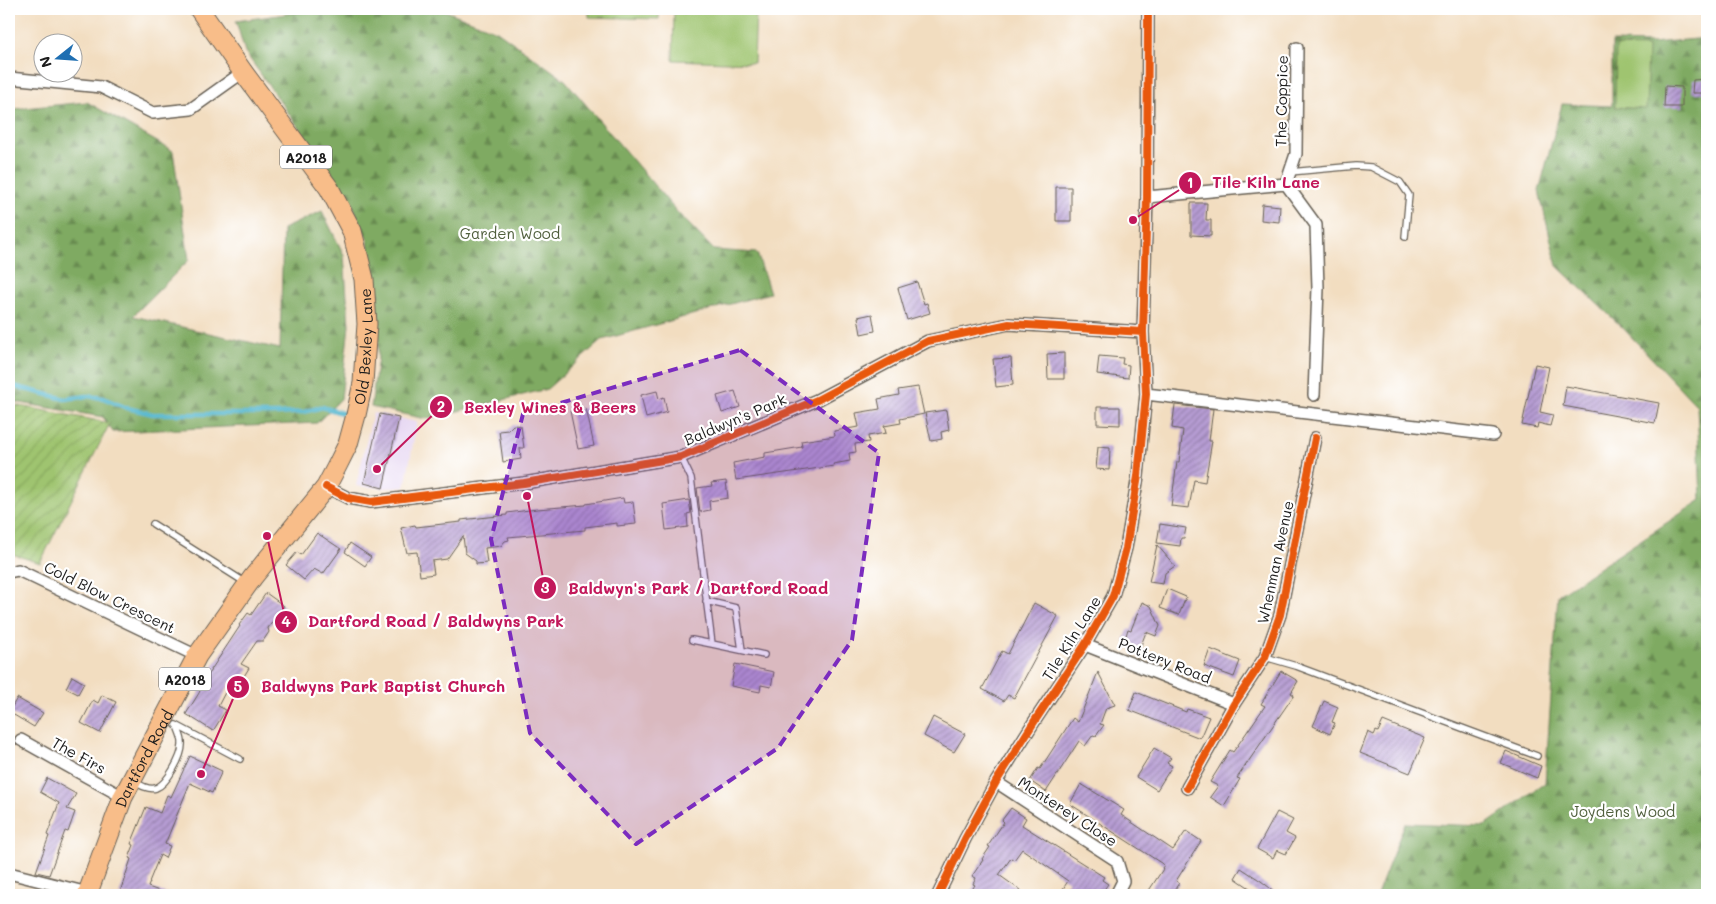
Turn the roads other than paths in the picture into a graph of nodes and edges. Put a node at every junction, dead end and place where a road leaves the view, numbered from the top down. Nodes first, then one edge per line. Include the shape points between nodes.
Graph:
1 (199, 9) edge
2 (1148, 9) edge
3 (1297, 48) dead end
4 (243, 72) junction
5 (9, 78) edge
6 (1290, 172) junction
7 (1286, 184) junction
8 (1147, 197) junction
9 (1405, 237) dead end
10 (1143, 332) junction
11 (1146, 394) junction
12 (1314, 395) dead end
13 (1493, 435) dead end
14 (1315, 438) dead end
15 (681, 457) junction
16 (326, 487) junction
17 (153, 524) dead end
18 (9, 572) edge
19 (248, 584) junction
20 (706, 601) junction
21 (692, 640) dead end
22 (712, 644) junction
23 (1085, 644) junction
24 (742, 650) junction
25 (764, 655) dead end
26 (197, 656) junction
27 (1265, 657) junction
28 (1234, 704) junction
29 (170, 722) junction
30 (21, 740) dead end
31 (1537, 756) dead end
32 (240, 759) dead end
33 (996, 782) junction
34 (127, 788) junction
35 (1186, 788) dead end
36 (9, 873) edge
37 (87, 894) edge
38 (938, 895) edge
39 (1116, 895) edge

1 - 4 main road, Old Bexley Lane / A2018
2 - 8 street, Tile Kiln Lane
3 - 6 street, The Coppice via 1296,154
4 - 5 street via 191,109 153,113 101,87
4 - 16 main road, Old Bexley Lane / A2018 via 329,188 352,231 364,279 367,324 361,391 348,444
6 - 7 street, The Coppice
6 - 9 lane via 1371,167 1400,182 1409,195
7 - 8 street
7 - 12 street via 1316,225 1318,288
8 - 10 street, Tile Kiln Lane
10 - 11 street, Tile Kiln Lane
10 - 15 street, Baldwyn's Park via 1008,324 928,342 817,400
11 - 13 street
11 - 23 street, Tile Kiln Lane via 1138,476 1126,548 1114,596
14 - 27 street, Whenman Avenue via 1280,616
15 - 16 street, Baldwyn's Park via 524,483 371,502 348,498
15 - 20 lane via 691,478
16 - 19 main road, Dartford Road / A2018
17 - 19 lane
18 - 26 street, Cold Blow Crescent via 18,570
19 - 26 main road, Dartford Road / A2018
20 - 22 lane
20 - 24 lane via 736,608
21 - 22 lane
22 - 24 lane
23 - 28 street, Pottery Road
23 - 33 street, Tile Kiln Lane
24 - 25 lane
26 - 29 main road, Dartford Road / A2018
27 - 28 street, Whenman Avenue
27 - 31 lane
28 - 35 street, Whenman Avenue
29 - 32 lane
29 - 34 main road, Dartford Road / A2018
29 - 34 lane via 183,746 170,775 155,788
30 - 34 street, The Firs
33 - 38 street, Tile Kiln Lane
33 - 39 street, Monterey Close via 1117,861 1123,881
34 - 37 main road, Dartford Road / A2018
36 - 37 street

